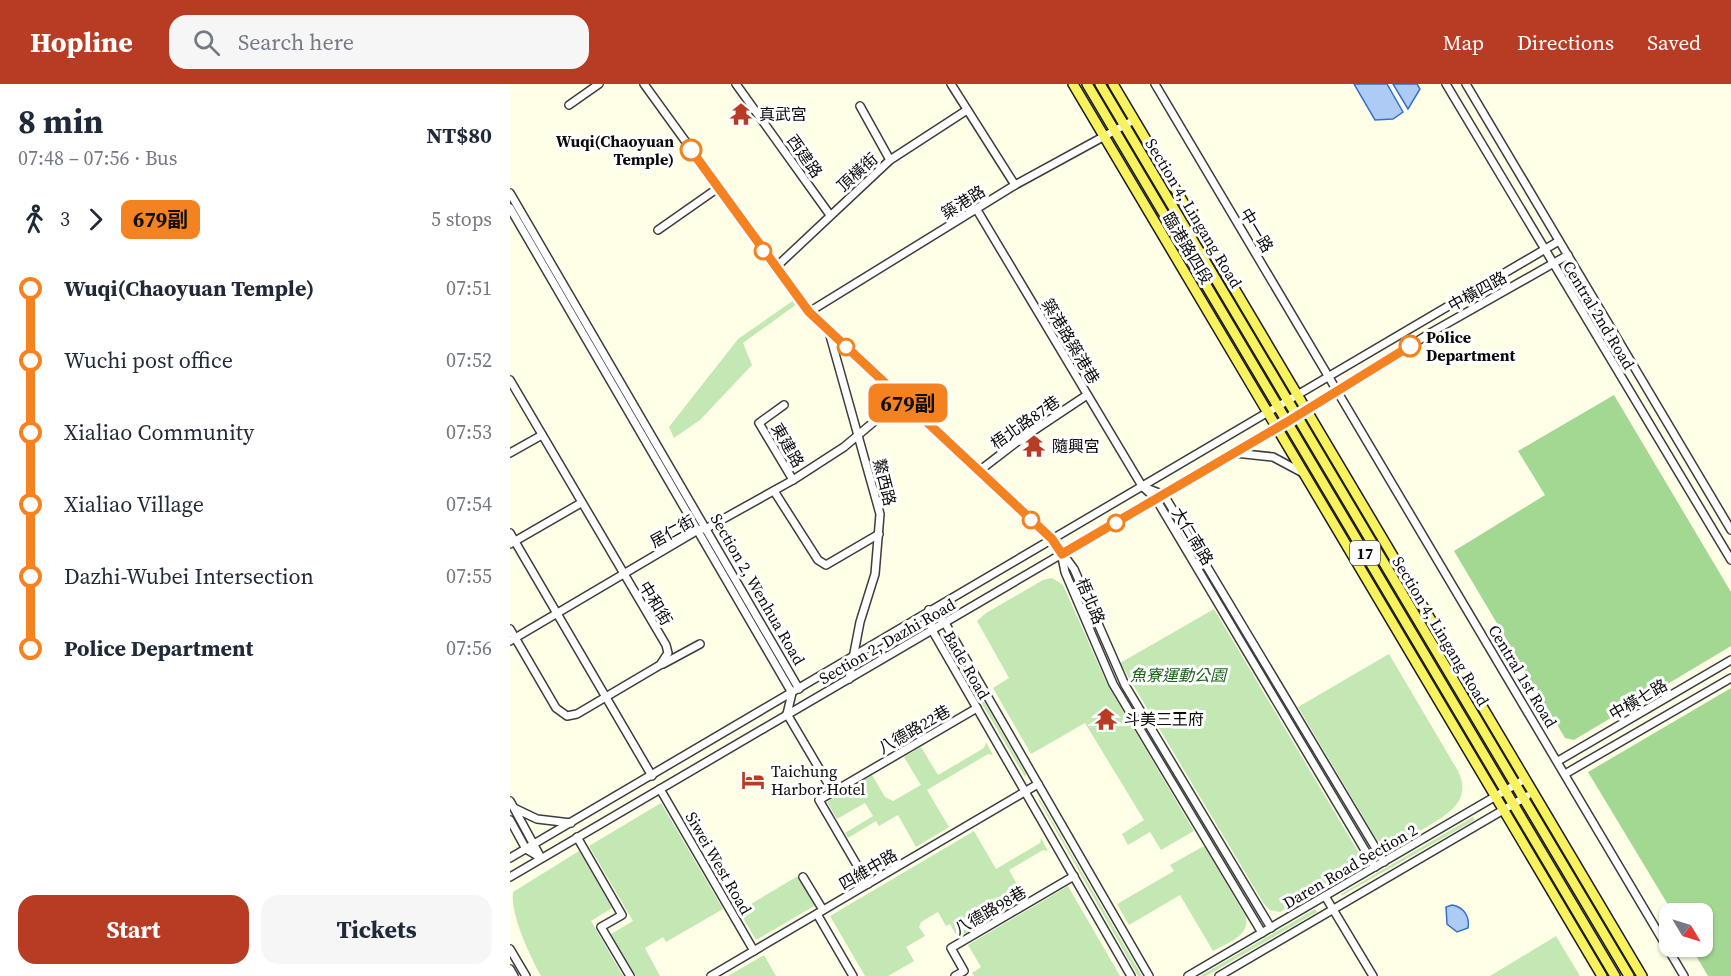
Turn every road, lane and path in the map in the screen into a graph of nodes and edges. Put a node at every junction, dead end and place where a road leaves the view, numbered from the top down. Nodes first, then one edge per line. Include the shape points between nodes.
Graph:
1 (599, 84) edge
2 (644, 84) edge
3 (736, 84) edge
4 (951, 84) edge
5 (1073, 84) edge
6 (1087, 84) edge
7 (1100, 84) edge
8 (1113, 84) edge
9 (1155, 84) edge
10 (1446, 84) edge
11 (1466, 84) edge
12 (569, 105) dead end
13 (860, 106) dead end
14 (966, 110) junction
15 (1134, 120) junction
16 (1124, 125) junction
17 (1114, 131) junction
18 (1104, 136) junction
19 (890, 160) junction
20 (1015, 185) junction
21 (718, 188) junction
22 (510, 193) edge
23 (510, 207) edge
24 (977, 210) junction
25 (830, 215) junction
26 (658, 230) dead end
27 (1559, 241) junction
28 (1544, 251) junction
29 (1568, 255) junction
30 (1552, 264) junction
31 (775, 268) junction
32 (809, 312) junction
33 (828, 330) junction
34 (1330, 378) junction
35 (510, 380) edge
36 (1337, 390) junction
37 (1087, 395) junction
38 (1298, 395) junction
39 (902, 398) junction
40 (1288, 401) junction
41 (784, 405) dead end
42 (1278, 406) junction
43 (1306, 410) junction
44 (1268, 412) junction
45 (1297, 416) junction
46 (1287, 422) junction
47 (1277, 428) junction
48 (542, 435) junction
49 (860, 435) junction
50 (510, 453) edge
51 (1235, 453) junction
52 (979, 471) junction
53 (1304, 473) junction
54 (793, 480) junction
55 (1142, 486) junction
56 (774, 491) junction
57 (1164, 495) junction
58 (1155, 500) junction
59 (581, 503) junction
60 (707, 528) junction
61 (698, 530) junction
62 (1731, 530) edge
63 (510, 533) edge
64 (879, 534) junction
65 (1052, 539) junction
66 (512, 543) edge
67 (1062, 554) junction
68 (1731, 560) edge
69 (623, 574) junction
70 (929, 610) junction
71 (557, 613) junction
72 (945, 623) junction
73 (510, 629) edge
74 (932, 630) junction
75 (513, 639) edge
76 (700, 644) dead end
77 (852, 657) junction
78 (1731, 660) edge
79 (660, 665) junction
80 (1731, 678) edge
81 (849, 679) junction
82 (799, 689) junction
83 (792, 693) junction
84 (606, 697) junction
85 (977, 708) junction
86 (788, 714) junction
87 (1558, 761) junction
88 (1565, 774) junction
89 (652, 776) junction
90 (1526, 780) junction
91 (1038, 784) junction
92 (1516, 785) junction
93 (660, 789) junction
94 (1506, 791) junction
95 (833, 792) junction
96 (1025, 792) junction
97 (1533, 793) junction
98 (1496, 797) junction
99 (1523, 798) junction
100 (1514, 804) junction
101 (512, 805) edge
102 (1504, 810) junction
103 (510, 820) edge
104 (571, 823) junction
105 (577, 837) junction
106 (535, 844) junction
107 (526, 849) junction
108 (510, 858) edge
109 (541, 858) junction
110 (1384, 862) junction
111 (1375, 867) junction
112 (1074, 876) junction
113 (510, 877) edge
114 (803, 877) dead end
115 (868, 884) junction
116 (1325, 896) junction
117 (1333, 909) junction
118 (820, 912) junction
119 (1271, 928) junction
120 (1263, 933) junction
121 (510, 949) edge
122 (754, 951) junction
123 (520, 965) junction
124 (510, 969) edge
125 (966, 973) edge
126 (515, 976) edge
127 (526, 976) edge
128 (630, 976) edge
129 (711, 976) edge
130 (853, 976) edge
131 (955, 976) edge
132 (1131, 976) edge
133 (1149, 976) edge
134 (1188, 976) edge
135 (1219, 976) edge
136 (1373, 976) edge
137 (1602, 976) edge
138 (1615, 976) edge
139 (1629, 976) edge
140 (1642, 976) edge
141 (1684, 976) edge

1 - 12 street
2 - 21 street
3 - 25 street, 西建路
4 - 14 street
5 - 18 main road, 臨港路四段 / 17
6 - 17 main road, Section 4, Lingang Road / 17
7 - 16 main road, Section 4, Lingang Road / 17
8 - 15 main road, 臨港路四段 / 17
9 - 34 street, 中一路
10 - 28 street, Central 2nd Road
11 - 27 street, Central 2nd Road
13 - 19 street
14 - 19 street, 頂橫街
14 - 20 street
15 - 16 street, 築港路
15 - 38 main road, 臨港路四段 / 17
16 - 17 street, 築港路
16 - 40 main road, Section 4, Lingang Road / 17
17 - 18 street, 築港路
17 - 42 main road, Section 4, Lingang Road / 17
18 - 20 street, 築港路
18 - 44 main road, 臨港路四段 / 17
19 - 25 street, 頂橫街
20 - 24 street, 築港路
21 - 26 street
21 - 31 street
22 - 60 street, Section 2, Wenhua Road
23 - 61 street, Section 2, Wenhua Road
24 - 32 street, 築港路
24 - 37 street, 築港路築港巷
25 - 31 street, 頂橫街
27 - 28 street, 中橫四路
27 - 29 street, Central 2nd Road
28 - 30 street, Central 2nd Road
28 - 34 street, 中橫四路
29 - 30 street, 中橫四路
29 - 62 street, Central 2nd Road
30 - 36 street, 中橫四路
30 - 68 street, Central 2nd Road
31 - 32 street
32 - 33 street
33 - 39 street
33 - 49 street, 鰲西路
34 - 36 street, 中一路
34 - 38 street, 中橫四路
35 - 48 street, 中和街
36 - 43 street, 中橫四路
36 - 87 street, Central 1st Road
37 - 52 street, 梧北路87巷
37 - 55 street, 築港路築港巷
38 - 40 street, 中橫四路
38 - 43 main road, 臨港路四段 / 17
39 - 49 street, 居仁街
39 - 52 street
40 - 42 street, 中橫四路
40 - 45 main road, Section 4, Lingang Road / 17
41 - 54 street, 東建路 via 759,423
42 - 44 street, Section 2, Dazhi Road
42 - 46 main road, Section 4, Lingang Road / 17
43 - 45 street, 中橫四路
43 - 90 main road, Section 4, Lingang Road / 17
44 - 47 main road, 臨港路四段 / 17
44 - 55 street, Section 2, Dazhi Road
45 - 46 street, 中橫四路
45 - 92 main road, Section 4, Lingang Road / 17
46 - 47 street, 中橫四路
46 - 94 main road, Section 4, Lingang Road / 17
47 - 51 street, Section 2, Dazhi Road
47 - 53 main road, 17
48 - 50 street
48 - 59 street, 中和街
49 - 54 street, 居仁街
49 - 64 street, 鰲西路 via 880,514
51 - 53 street via 1273,457
51 - 57 street, Section 2, Dazhi Road
52 - 65 street
53 - 98 main road, 17
54 - 56 street, 居仁街
55 - 57 street, 大仁南路
55 - 58 street, 大仁南路
55 - 65 street, Section 2, Dazhi Road
56 - 60 street, 居仁街
56 - 64 street via 818,560 826,566
57 - 58 street, Section 2, Dazhi Road
57 - 110 street, 大仁南路
58 - 67 street, Section 2, Dazhi Road
58 - 111 street, 大仁南路
59 - 66 street
59 - 69 street, 中和街
60 - 61 street, 居仁街
60 - 82 street, Section 2, Wenhua Road
61 - 69 street, 居仁街
61 - 83 street, Section 2, Wenhua Road
63 - 66 street
64 - 77 street, 鰲西路 via 875,574
65 - 67 street
65 - 70 street, Section 2, Dazhi Road
66 - 71 street
67 - 72 street, Section 2, Dazhi Road
67 - 119 street, 梧北路 via 1074,569 1121,677
67 - 120 street, 梧北路 via 1065,572 1113,684
69 - 71 street, 居仁街
69 - 79 street, 中和街 via 666,645 667,656
70 - 72 street, Bade Road
70 - 74 street, Bade Road
70 - 77 street, Section 2, Dazhi Road
71 - 75 street, 居仁街
71 - 84 street
72 - 74 street, Section 2, Dazhi Road
72 - 91 street, Bade Road
73 - 75 street
74 - 81 street, Section 2, Dazhi Road
74 - 85 street, Bade Road
75 - 84 street via 560,712 575,715
76 - 79 street
77 - 81 street, 鰲西路
77 - 82 street, Section 2, Dazhi Road
78 - 87 street, 中橫七路
79 - 84 street
80 - 88 street, 中橫七路
81 - 86 street, Section 2, Dazhi Road
82 - 83 street, Section 2, Dazhi Road
82 - 86 street, Section 2, Wenhua Road
83 - 86 street
83 - 89 street, Section 2, Dazhi Road
84 - 89 street
85 - 95 street, 八德路22巷
85 - 96 street, Bade Road
86 - 93 street, Section 2, Dazhi Road
86 - 95 street
87 - 88 street, Central 1st Road
88 - 141 street, Central 1st Road
89 - 104 street, Section 2, Dazhi Road
90 - 92 street, Daren Road Section 2
90 - 97 main road, Section 4, Lingang Road / 17
91 - 96 street, 四維中路
91 - 133 street, Bade Road
92 - 94 street, Daren Road Section 2
92 - 99 main road, Section 4, Lingang Road / 17
93 - 105 street, Section 2, Dazhi Road
93 - 122 street, Siwei West Road
94 - 98 street, Daren Road Section 2
94 - 100 main road, Section 4, Lingang Road / 17
95 - 115 street via 819,800
96 - 112 street, Bade Road
96 - 115 street, 四維中路
97 - 99 street, Daren Road Section 2
97 - 140 main road, Section 4, Lingang Road / 17
98 - 102 main road, 17
98 - 110 street, Daren Road Section 2
99 - 100 street, Daren Road Section 2
99 - 139 main road, Section 4, Lingang Road / 17
100 - 102 street, Daren Road Section 2
100 - 138 main road, Section 4, Lingang Road / 17
101 - 104 street via 537,819
101 - 106 street
102 - 117 street, Daren Road Section 2
102 - 137 main road, 17
103 - 107 street
104 - 106 street, Section 2, Dazhi Road
105 - 109 street, Section 2, Dazhi Road
105 - 128 street via 622,915 602,927
106 - 107 street, Section 2, Dazhi Road
106 - 109 street
107 - 108 street, Section 2, Dazhi Road
107 - 109 street
109 - 113 street, Section 2, Dazhi Road
110 - 111 street, Daren Road Section 2
111 - 116 street, Daren Road Section 2
112 - 125 street, 八德路98巷 via 951,948
112 - 132 street, Bade Road
114 - 118 street
115 - 118 street, 四維中路
116 - 117 street
116 - 119 street, Daren Road Section 2
117 - 135 street, Daren Road Section 2
117 - 136 street
118 - 122 street, 四維中路
118 - 130 street
119 - 120 street, Daren Road Section 2
120 - 134 street, Daren Road Section 2
121 - 123 street
122 - 129 street, 四維中路
123 - 126 street
123 - 127 street
124 - 126 street
125 - 131 street, 八德路98巷

